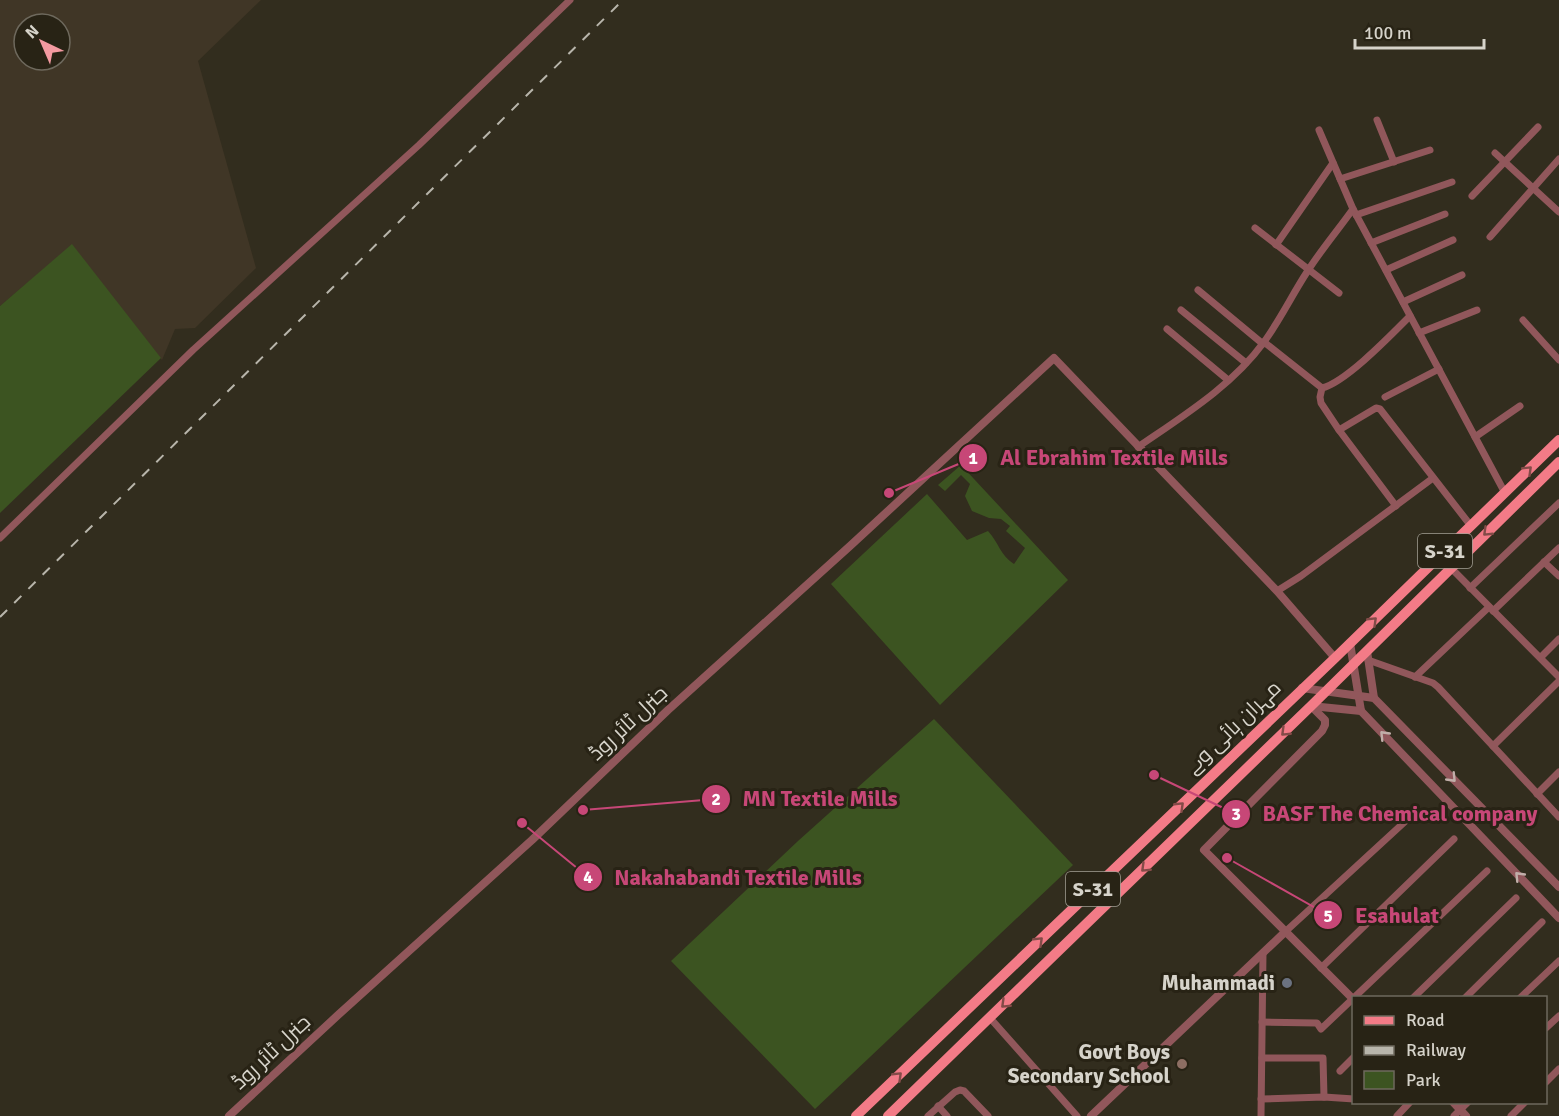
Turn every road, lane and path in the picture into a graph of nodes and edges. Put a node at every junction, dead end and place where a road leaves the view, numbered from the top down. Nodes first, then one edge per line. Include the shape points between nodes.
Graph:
1 (570, 0) edge
2 (1377, 120) dead end
3 (1538, 127) dead end
4 (1319, 130) dead end
5 (1430, 150) dead end
6 (1495, 153) dead end
7 (1559, 159) edge
8 (1394, 162) junction
9 (1333, 163) junction
10 (1505, 163) junction
11 (1340, 179) junction
12 (1452, 182) dead end
13 (1534, 189) junction
14 (1472, 196) dead end
15 (1354, 212) junction
16 (1559, 212) edge
17 (1445, 214) dead end
18 (1256, 228) dead end
19 (1490, 237) dead end
20 (1453, 240) dead end
21 (1371, 243) junction
22 (1276, 244) junction
23 (1308, 270) junction
24 (1386, 270) junction
25 (1462, 275) dead end
26 (1198, 290) dead end
27 (1339, 293) dead end
28 (1403, 303) junction
29 (1181, 310) dead end
30 (1477, 310) dead end
31 (1410, 316) junction
32 (1523, 320) dead end
33 (1167, 329) dead end
34 (1419, 333) junction
35 (1264, 343) junction
36 (1559, 360) edge
37 (1245, 363) junction
38 (1438, 369) junction
39 (1228, 380) junction
40 (1322, 388) junction
41 (1385, 397) dead end
42 (1520, 406) dead end
43 (1339, 430) junction
44 (1475, 437) junction
45 (1559, 440) edge
46 (1138, 447) junction
47 (1559, 462) edge
48 (1433, 477) junction
49 (1505, 493) junction
50 (1559, 503) edge
51 (1396, 506) junction
52 (1471, 526) junction
53 (0, 538) edge
54 (1559, 548) edge
55 (1544, 562) junction
56 (1451, 568) junction
57 (1559, 576) edge
58 (1470, 588) junction
59 (1277, 591) junction
60 (1491, 609) junction
61 (1559, 639) edge
62 (1350, 643) junction
63 (1367, 656) junction
64 (1540, 657) junction
65 (1335, 658) junction
66 (1353, 664) junction
67 (1414, 678) junction
68 (1559, 679) edge
69 (1302, 688) junction
70 (1326, 691) junction
71 (1358, 696) junction
72 (1374, 698) junction
73 (1311, 706) junction
74 (1361, 711) junction
75 (1492, 746) junction
76 (1559, 772) edge
77 (1537, 794) junction
78 (1410, 817) dead end
79 (1559, 817) edge
80 (1454, 839) dead end
81 (1487, 871) dead end
82 (1559, 887) edge
83 (1516, 898) dead end
84 (1559, 918) edge
85 (1542, 922) dead end
86 (1285, 932) junction
87 (1263, 953) junction
88 (1559, 961) edge
89 (1321, 968) junction
90 (1357, 996) edge
91 (1415, 996) edge
92 (1467, 996) edge
93 (1522, 996) edge
94 (1352, 999) edge
95 (1352, 1001) edge
96 (1559, 1016) edge
97 (990, 1018) junction
98 (1262, 1022) junction
99 (1547, 1027) edge
100 (1262, 1058) junction
101 (1352, 1058) edge
102 (1559, 1070) edge
103 (1340, 1071) dead end
104 (1547, 1081) edge
105 (1324, 1097) junction
106 (1261, 1099) junction
107 (1352, 1099) edge
108 (1408, 1104) edge
109 (1523, 1104) edge
110 (938, 1106) junction
111 (229, 1116) edge
112 (855, 1116) edge
113 (888, 1116) edge
114 (928, 1116) edge
115 (947, 1116) edge
116 (988, 1116) edge
117 (1077, 1116) edge
118 (1092, 1116) edge
119 (1261, 1116) edge
120 (1396, 1116) edge
121 (1511, 1116) edge

1 - 53 street via 419,146 193,350
2 - 8 street
3 - 10 street
4 - 9 street
5 - 8 street
6 - 10 street
7 - 13 street
8 - 11 street
9 - 11 street
9 - 22 street
10 - 13 street
10 - 14 street
11 - 15 street
12 - 15 street
13 - 16 street
13 - 19 street
15 - 21 street
15 - 23 street
17 - 21 street
18 - 22 street
20 - 24 street
21 - 24 street
22 - 23 street
23 - 27 street
23 - 35 street
24 - 28 street
25 - 28 street
26 - 35 street
28 - 31 street
29 - 37 street
30 - 34 street
31 - 34 street
31 - 40 street via 1354,368
32 - 36 street
33 - 39 street
34 - 38 street
35 - 37 street
35 - 40 street
37 - 39 street
38 - 41 street
38 - 44 street
39 - 46 street
40 - 43 street via 1321,403
42 - 44 street
43 - 48 street via 1380,409
43 - 51 street
44 - 49 street
49 -> 45 main road, مہران ہائی وے / S-31
46 - 59 street
46 - 111 street, جنرل ٹائر روڈ via 1053,358
47 -> 56 main road, مہران ہائی وے / S-31
48 - 51 street
48 - 52 street
49 - 52 main road, مہران ہائی وے / S-31
50 - 58 street
51 - 59 street
62 -> 52 main road, مہران ہائی وے / S-31
54 - 55 street
55 - 57 street
55 - 60 street
56 - 58 street
56 - 63 main road, مہران ہائی وے / S-31
58 - 60 street
59 - 65 street
60 - 64 street
60 - 67 street
61 - 64 street
62 - 65 main road, مہران ہائی وے / S-31
62 - 66 street
63 - 66 main road, مہران ہائی وے / S-31
63 - 67 street
63 - 72 street
64 - 68 street
65 - 69 main road, مہران ہائی وے / S-31
66 - 70 main road, مہران ہائی وے / S-31
66 - 71 street
67 - 75 street via 1438,687
68 - 75 street
69 - 70 street
112 -> 69 main road, مہران ہائی وے / S-31
70 - 71 street
70 - 73 main road, مہران ہائی وے / S-31
71 - 72 street
71 - 74 street
72 -> 82 street
73 - 74 street
73 - 86 street via 1325,720 1322,731 1204,850
73 -> 97 main road, مہران ہائی وے / S-31
84 -> 74 street
75 - 77 street
76 - 77 street
77 - 79 street
78 - 86 street
80 - 89 street
81 - 90 street
83 - 91 street
85 - 92 street
86 - 87 street
86 - 89 street
87 - 98 street
87 - 118 street
88 - 93 street
89 - 94 street
95 - 98 street via 1321,1029 1317,1023
96 - 99 street
97 - 113 main road, مہران ہائی وے / S-31
97 - 117 street
98 - 100 street
100 - 105 street via 1323,1058
100 - 106 street
101 - 103 street
102 - 104 street
105 - 106 street
105 - 107 street
106 - 119 street
108 - 120 street
109 - 121 street
110 - 114 street
110 - 115 street
110 - 116 street via 960,1090

